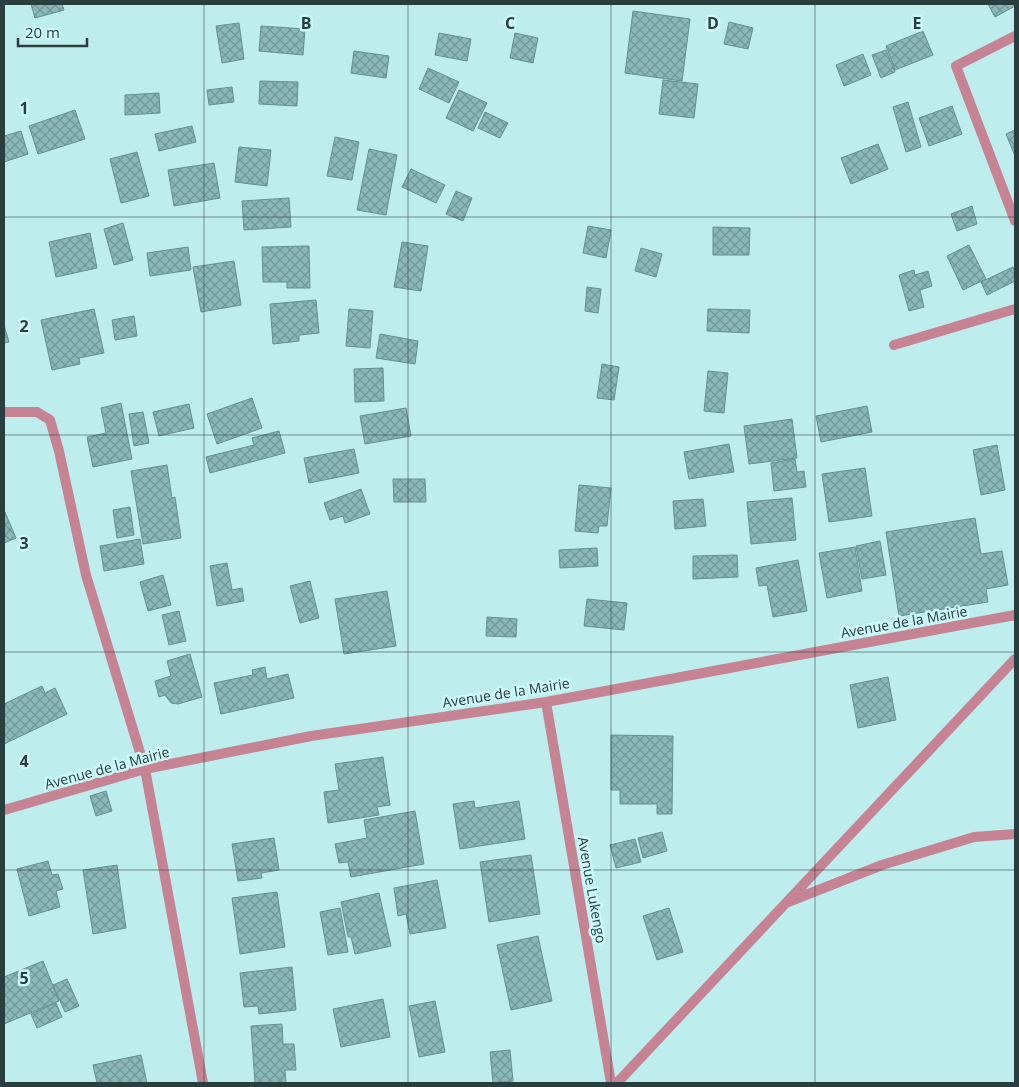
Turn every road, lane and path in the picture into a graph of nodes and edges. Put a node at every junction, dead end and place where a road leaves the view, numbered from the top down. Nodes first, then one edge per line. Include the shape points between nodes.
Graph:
1 (1015, 36) edge
2 (1015, 221) edge
3 (1015, 309) edge
4 (894, 346) dead end
5 (4, 412) edge
6 (1015, 615) edge
7 (1015, 658) edge
8 (546, 702) junction
9 (146, 769) junction
10 (4, 810) edge
11 (1015, 834) edge
12 (785, 903) junction
13 (203, 1083) edge
14 (611, 1083) edge
15 (617, 1083) edge

1 - 2 street via 956,66
3 - 4 street
5 - 9 street via 36,412 50,420 86,575
6 - 8 street, Avenue de la Mairie
7 - 12 street
8 - 9 street, Avenue de la Mairie via 311,736
8 - 14 street, Avenue Lukengo
9 - 10 street, Avenue de la Mairie
9 - 13 street
11 - 12 street via 974,837 882,866
12 - 15 street

